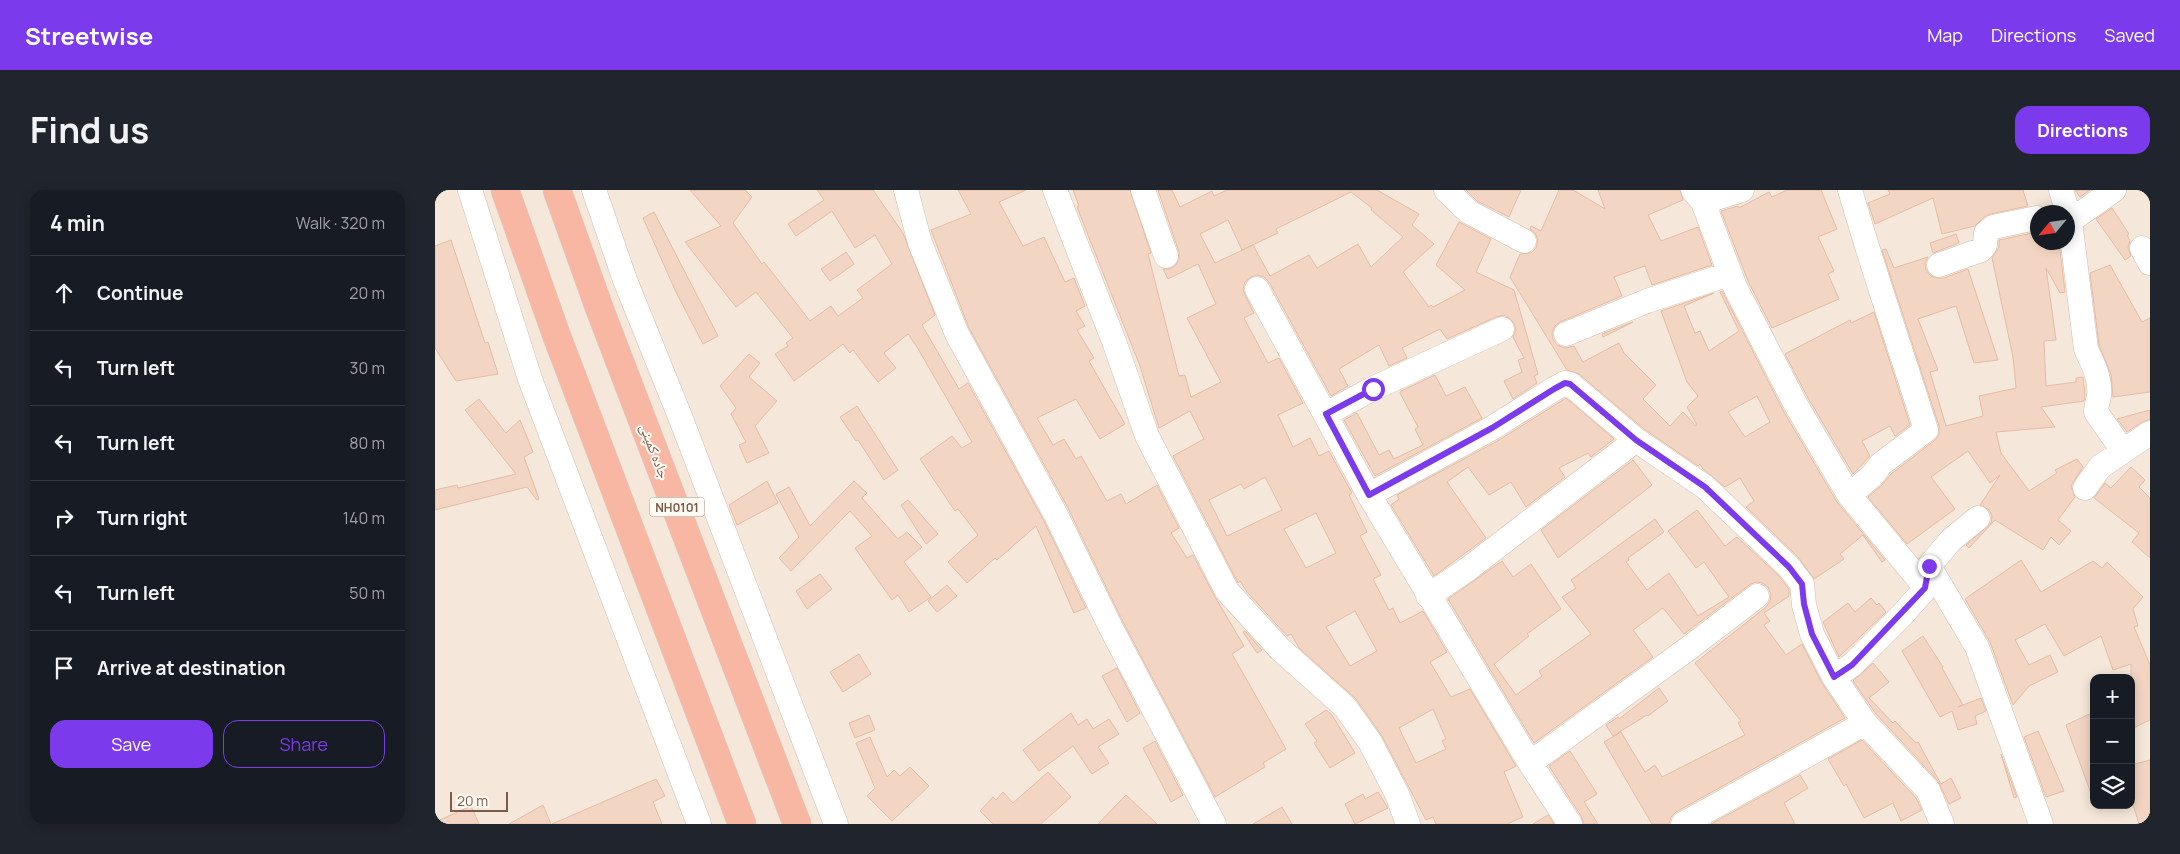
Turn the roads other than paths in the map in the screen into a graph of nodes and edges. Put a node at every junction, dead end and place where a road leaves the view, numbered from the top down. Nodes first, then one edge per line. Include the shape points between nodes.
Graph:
1 (471, 190) edge
2 (505, 190) edge
3 (557, 190) edge
4 (594, 190) edge
5 (906, 190) edge
6 (1055, 190) edge
7 (1143, 190) edge
8 (1446, 190) edge
9 (1742, 190) edge
10 (1849, 190) edge
11 (2114, 190) edge
12 (1698, 196) edge
13 (2075, 205) edge
14 (2030, 219) edge
15 (1524, 241) dead end
16 (2071, 250) edge
17 (1166, 256) dead end
18 (1939, 265) dead end
19 (1729, 274) junction
20 (1257, 289) dead end
21 (1502, 328) dead end
22 (1566, 334) dead end
23 (1326, 414) junction
24 (2150, 433) edge
25 (1636, 440) junction
26 (2123, 451) junction
27 (2085, 488) dead end
28 (1369, 495) junction
29 (1849, 495) junction
30 (1978, 518) dead end
31 (1927, 577) junction
32 (1428, 596) junction
33 (1757, 596) dead end
34 (1834, 677) junction
35 (1865, 723) junction
36 (1530, 763) junction
37 (699, 824) edge
38 (742, 824) edge
39 (797, 824) edge
40 (836, 824) edge
41 (1214, 824) edge
42 (1408, 824) edge
43 (1570, 824) edge
44 (1683, 824) edge
45 (1943, 824) edge
46 (2041, 824) edge

1 - 37 street via 530,379
2 - 38 highway via 555,334
3 - 39 highway, جاده کمپنی / NH0101
4 - 40 street via 625,280
5 - 41 street via 920,243 957,334 1056,515
6 - 42 street via 1147,436 1227,590 1280,649 1345,707 1370,742 1397,794
7 - 17 street
8 - 15 street via 1469,212
9 - 12 street
10 - 29 street via 1926,430 1881,464
11 - 13 street
12 - 19 street
14 - 18 street via 1993,227 1985,232 1985,245 1981,250
16 - 26 street via 2086,349 2096,369 2099,394 2096,412
19 - 22 street via 1647,301
19 - 29 street via 1796,405
20 - 23 street
21 - 23 street
23 - 28 street
24 - 26 street
25 - 28 street via 1565,383 1492,428
25 - 32 street
25 - 34 street via 1705,487 1789,567 1802,584 1812,634
26 - 27 street via 2100,467
28 - 32 street
29 - 31 street
30 - 31 street via 1951,540
31 - 34 street via 1852,665
31 - 46 street via 1977,647
32 - 36 street
33 - 36 street
34 - 35 street
35 - 44 street
35 - 45 street via 1928,790
36 - 43 street

